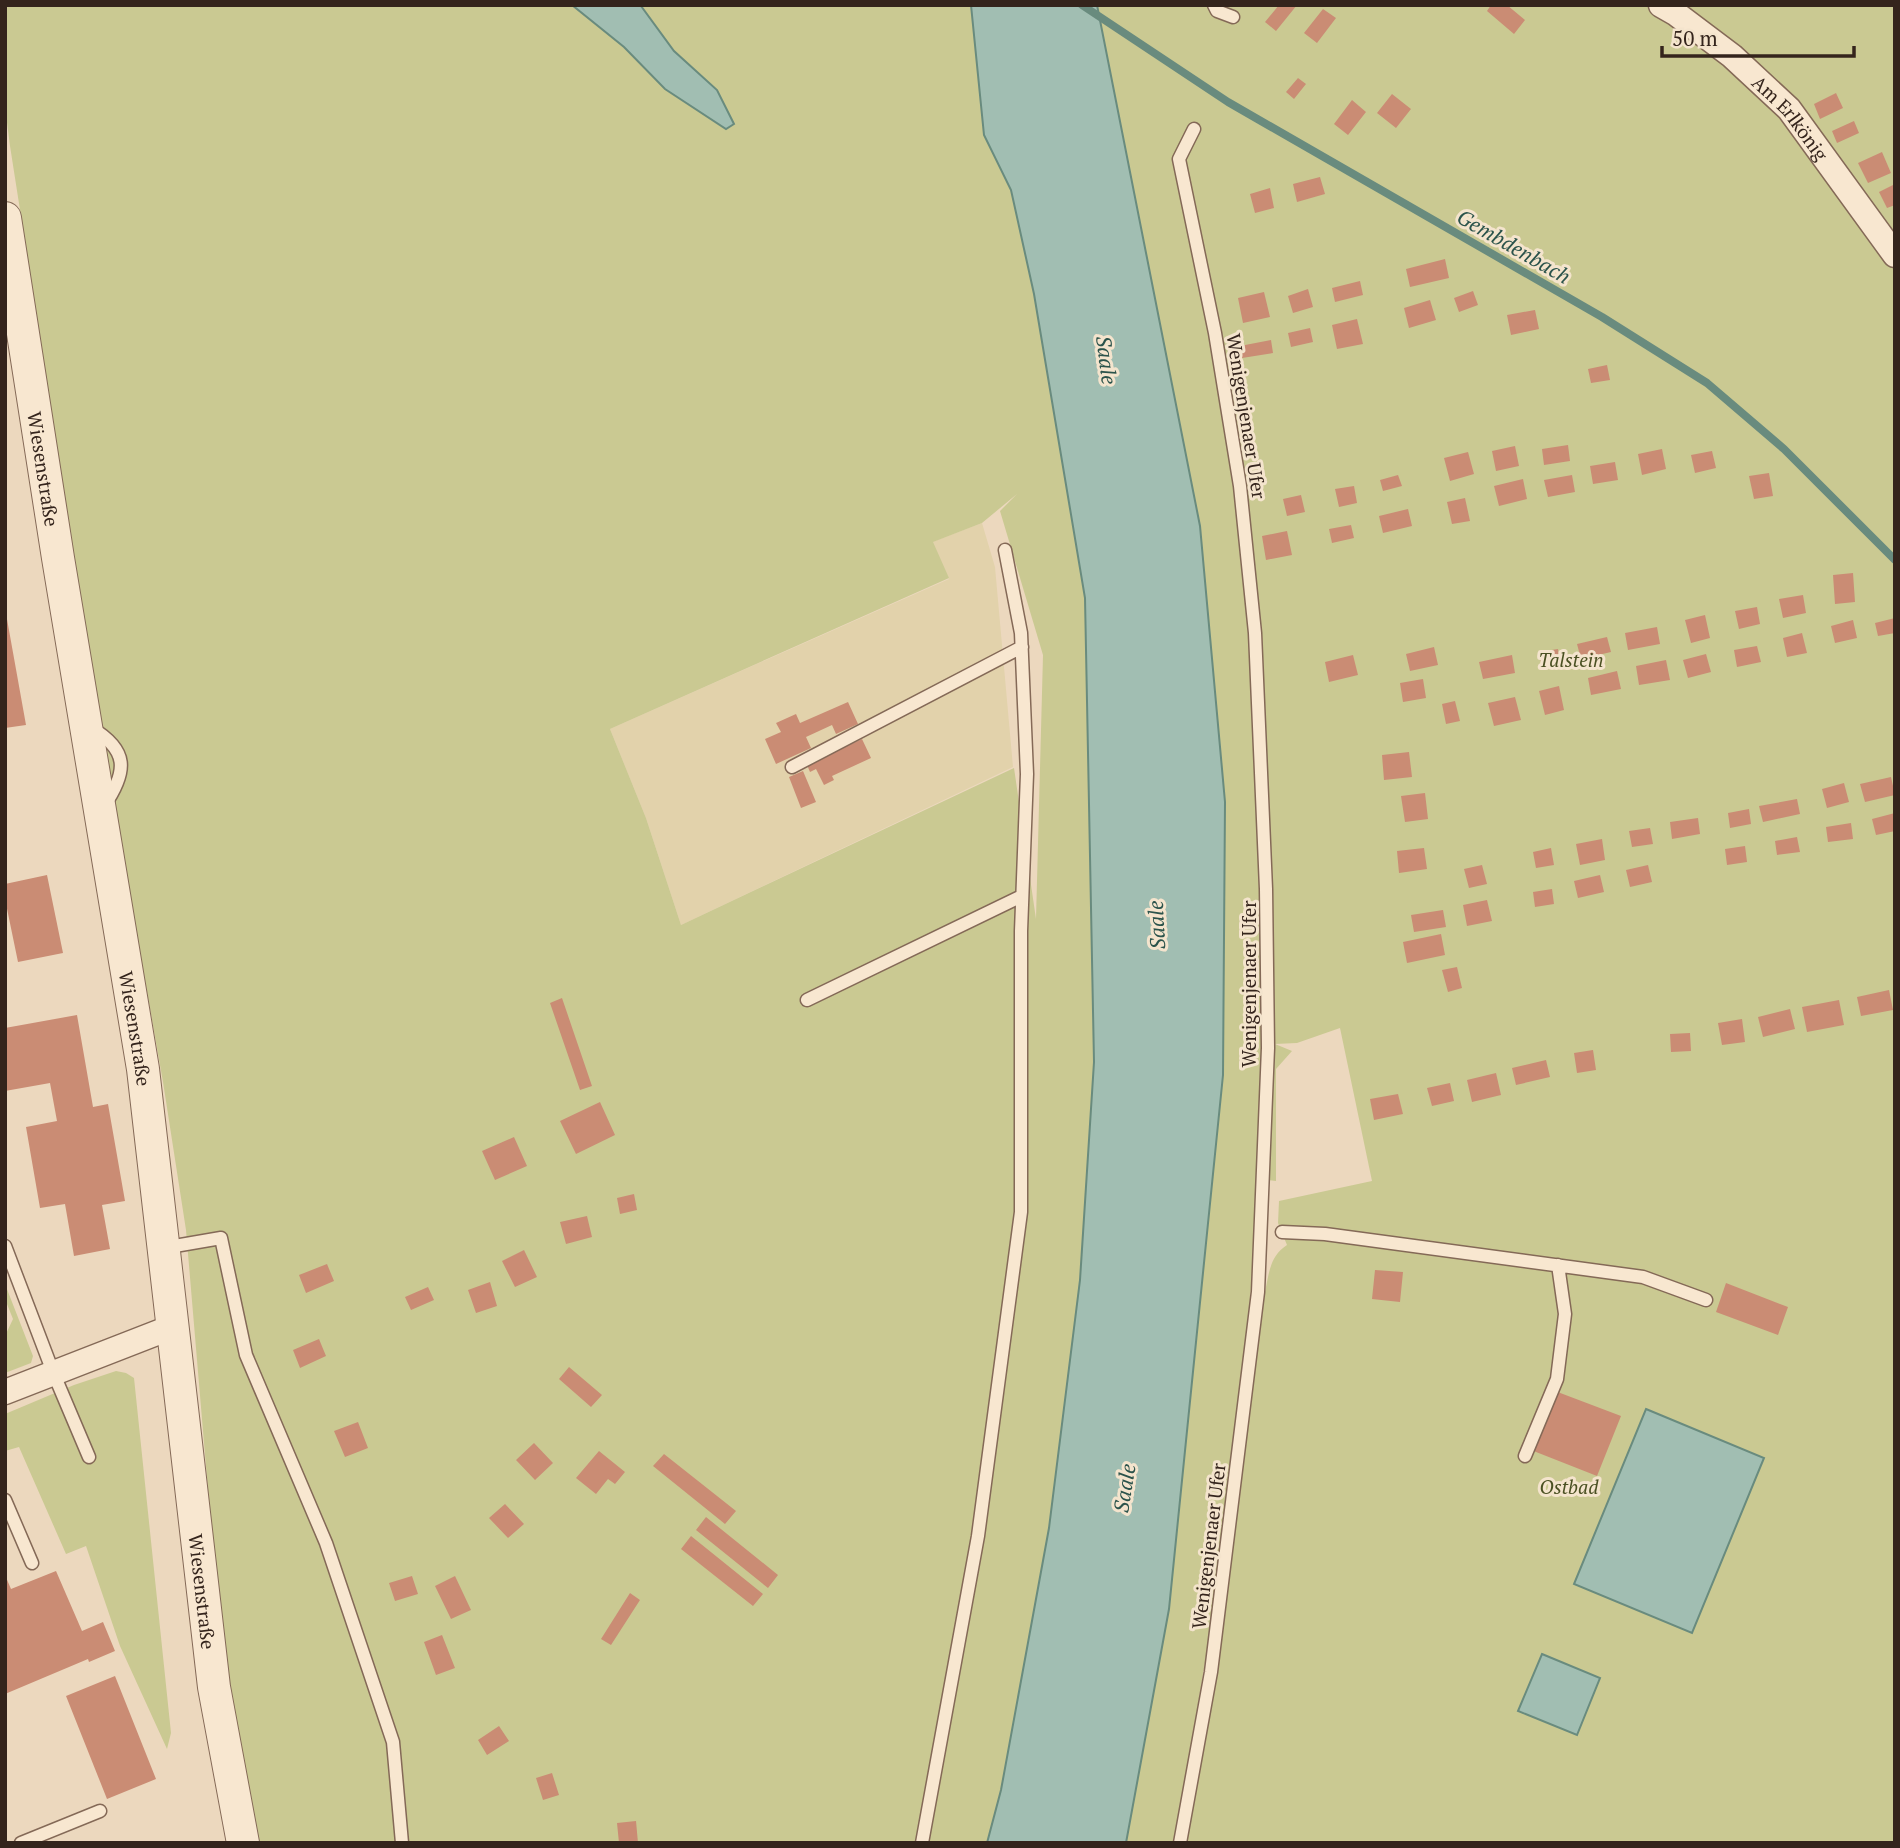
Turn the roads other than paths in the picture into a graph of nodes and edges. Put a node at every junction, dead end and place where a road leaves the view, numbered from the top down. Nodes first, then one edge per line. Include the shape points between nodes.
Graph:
1 (1214, 5) edge
2 (1661, 5) edge
3 (1233, 17) dead end
4 (1194, 130) dead end
5 (5, 218) edge
6 (1895, 254) edge
7 (1005, 550) dead end
8 (1022, 647) junction
9 (792, 767) dead end
10 (1022, 896) junction
11 (807, 1000) dead end
12 (1282, 1232) dead end
13 (5, 1246) edge
14 (163, 1248) junction
15 (1558, 1265) junction
16 (1706, 1300) dead end
17 (172, 1327) junction
18 (53, 1372) junction
19 (5, 1392) edge
20 (1525, 1455) dead end
21 (89, 1457) dead end
22 (5, 1500) edge
23 (32, 1563) dead end
24 (100, 1811) dead end
25 (21, 1843) edge
26 (243, 1843) edge
27 (402, 1843) edge
28 (922, 1843) edge
29 (1180, 1843) edge

1 - 3 lane
2 - 6 street, Am Erlkönig via 1732,55 1789,109
4 - 29 lane, Wenigenjenaer Ufer via 1180,159 1240,486 1255,632 1268,1048 1258,1292 1211,1672
5 - 14 street, Wiesenstraße via 143,1069
7 - 8 lane
8 - 9 lane
8 - 10 lane via 1027,774
10 - 11 lane
10 - 28 lane via 1021,1212 978,1536
12 - 15 lane
13 - 18 lane
14 - 17 street, Wiesenstraße
14 - 27 lane via 221,1238 246,1355 326,1543 393,1742
15 - 16 lane via 1643,1277
15 - 20 lane via 1565,1314 1557,1379
17 - 18 street
17 - 26 street, Wiesenstraße via 214,1687
18 - 19 street
18 - 21 lane
22 - 23 lane
24 - 25 lane

